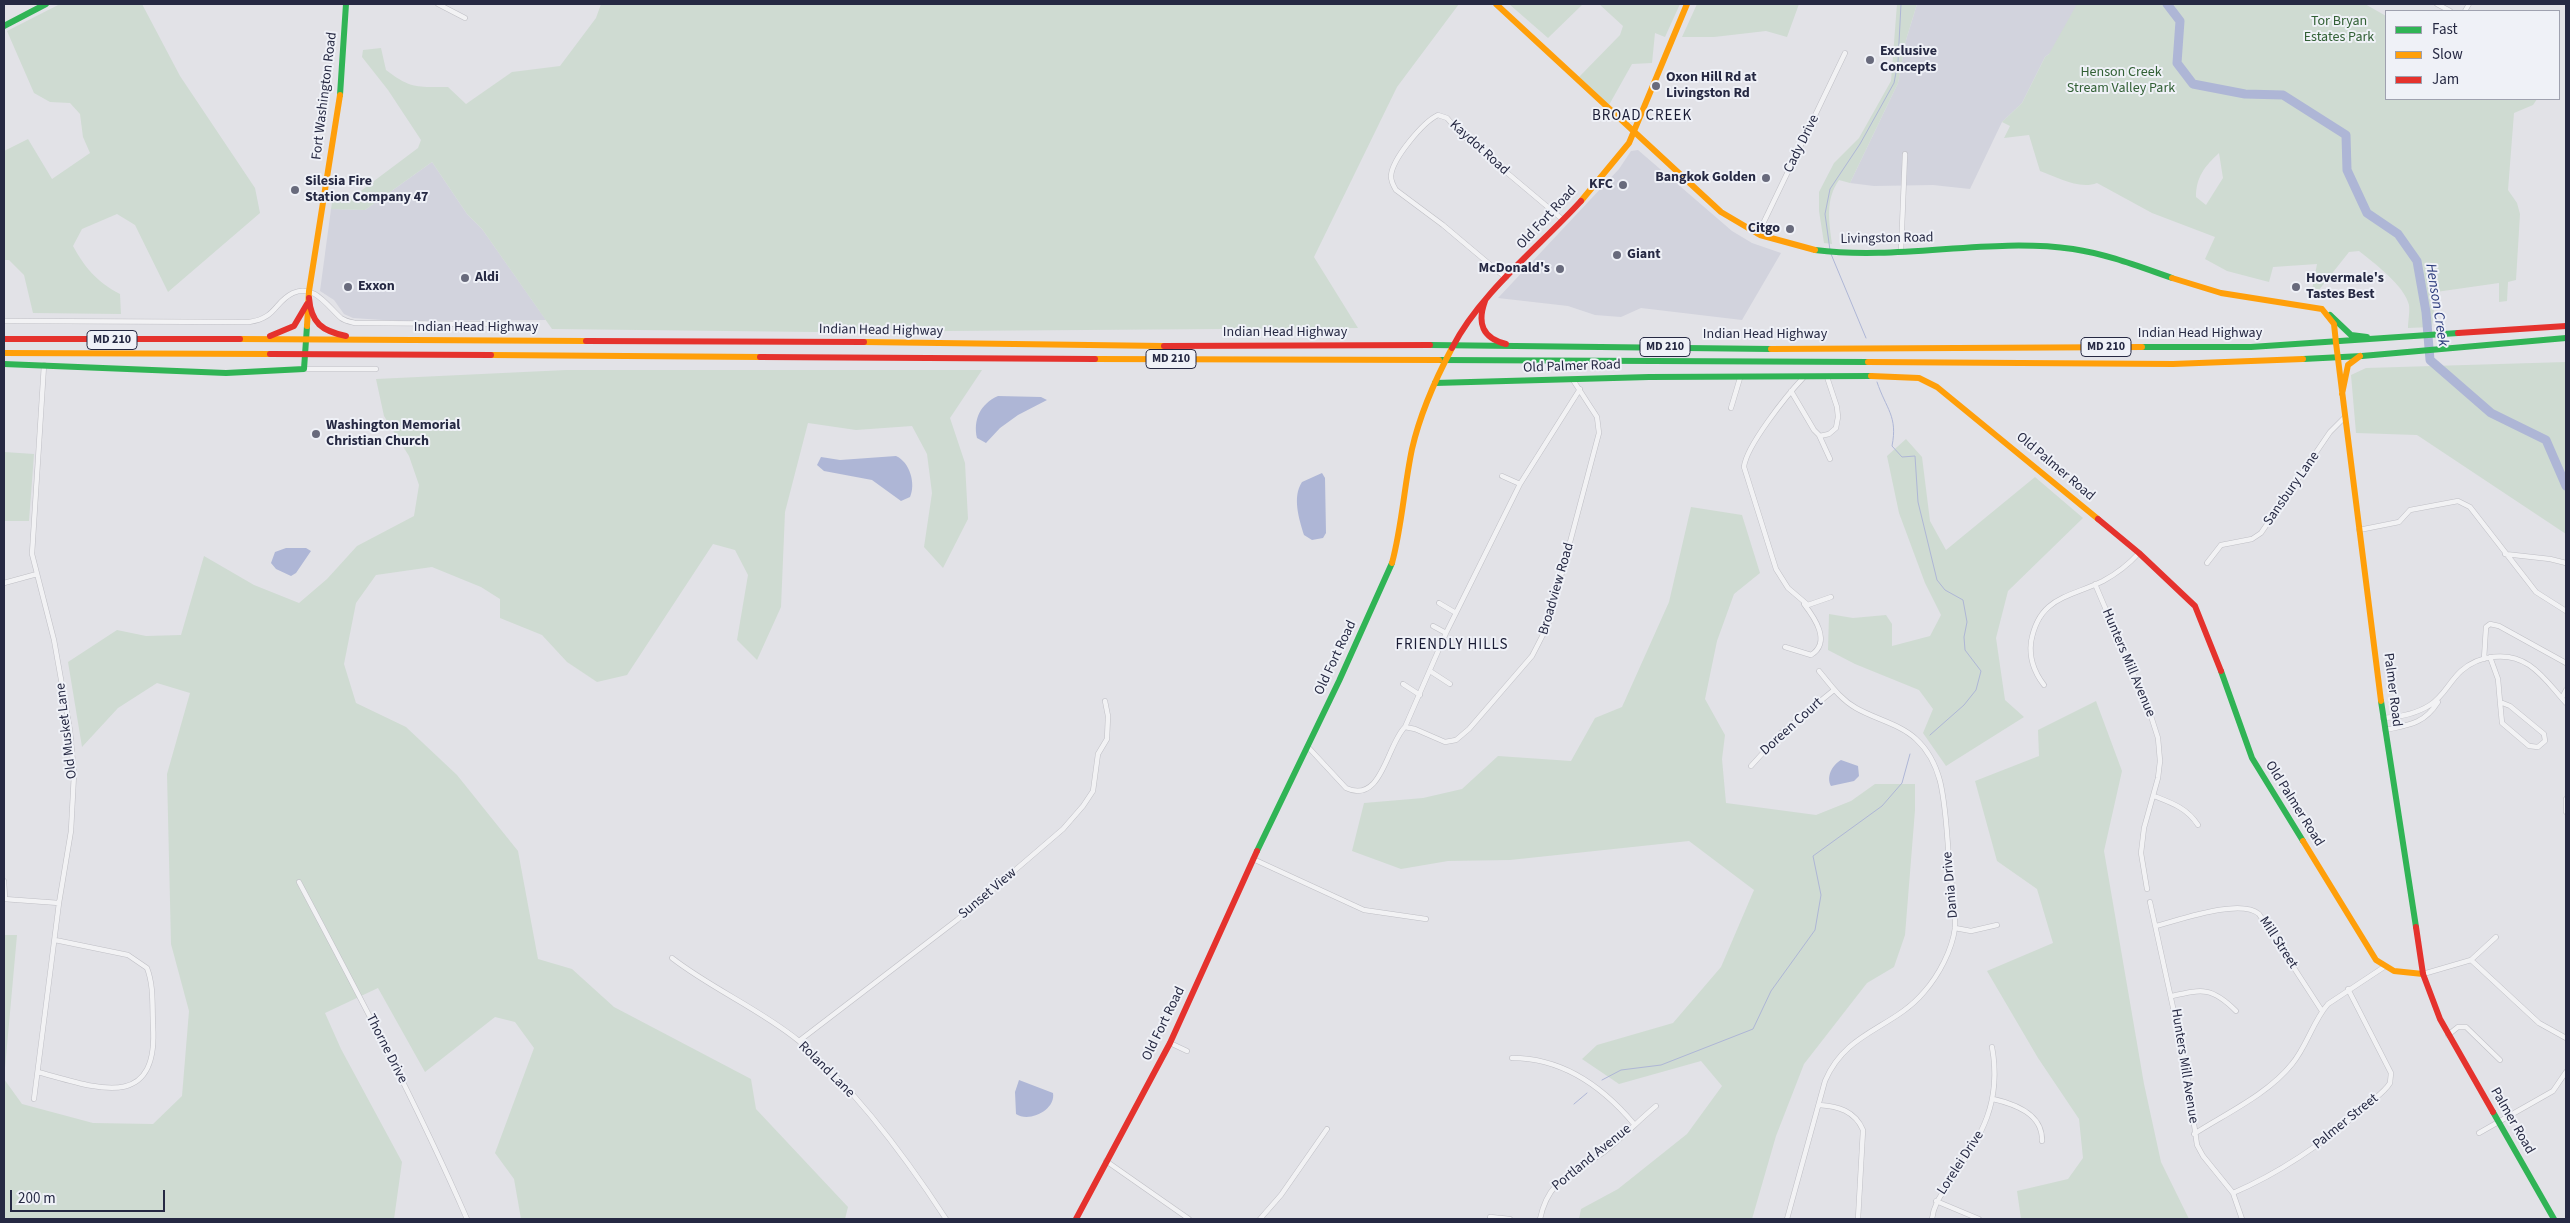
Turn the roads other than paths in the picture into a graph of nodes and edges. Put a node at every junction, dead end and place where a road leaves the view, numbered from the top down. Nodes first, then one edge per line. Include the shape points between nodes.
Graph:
1 (46, 4) edge
2 (346, 4) edge
3 (438, 4) edge
4 (1496, 4) edge
5 (1687, 4) edge
6 (2437, 4) edge
7 (2448, 10) edge
8 (465, 18) dead end
9 (4, 26) edge
10 (1845, 52) dead end
11 (1634, 132) junction
12 (1906, 154) dead end
13 (1562, 219) junction
14 (1758, 234) junction
15 (1901, 252) junction
16 (1506, 278) junction
17 (309, 297) junction
18 (1485, 301) junction
19 (2330, 315) junction
20 (4, 321) edge
21 (492, 324) dead end
22 (2566, 326) edge
23 (2566, 338) edge
24 (4, 339) edge
25 (250, 339) junction
26 (363, 339) junction
27 (2386, 339) junction
28 (2550, 339) junction
29 (304, 340) junction
30 (2566, 342) edge
31 (2336, 343) junction
32 (1453, 345) junction
33 (1527, 347) junction
34 (4, 353) edge
35 (304, 355) junction
36 (2337, 356) junction
37 (2362, 356) junction
38 (1445, 361) junction
39 (4, 364) edge
40 (44, 365) junction
41 (304, 369) junction
42 (376, 369) dead end
43 (1827, 377) junction
44 (1740, 378) junction
45 (1803, 378) junction
46 (1573, 380) junction
47 (1435, 383) junction
48 (1580, 389) junction
49 (1791, 391) junction
50 (2342, 394) junction
51 (1731, 408) dead end
52 (2345, 417) junction
53 (1819, 435) junction
54 (1830, 459) dead end
55 (1502, 476) dead end
56 (1520, 484) junction
57 (2359, 530) junction
58 (2140, 553) junction
59 (2505, 554) junction
60 (2207, 563) dead end
61 (2566, 564) edge
62 (37, 574) junction
63 (4, 583) edge
64 (2095, 584) junction
65 (1831, 596) dead end
66 (1438, 603) dead end
67 (1804, 604) junction
68 (2566, 611) edge
69 (1456, 613) junction
70 (1433, 626) dead end
71 (1446, 633) junction
72 (1785, 647) dead end
73 (2490, 658) junction
74 (2484, 659) junction
75 (2566, 662) edge
76 (1430, 671) junction
77 (1819, 671) dead end
78 (1402, 684) dead end
79 (1450, 684) dead end
80 (2044, 685) dead end
81 (1834, 690) junction
82 (2566, 690) edge
83 (1420, 695) junction
84 (2440, 698) junction
85 (2562, 698) junction
86 (1105, 701) dead end
87 (2500, 702) junction
88 (2566, 702) edge
89 (2383, 718) junction
90 (1405, 727) junction
91 (2385, 730) junction
92 (1308, 747) junction
93 (1751, 766) dead end
94 (2154, 796) junction
95 (2566, 799) edge
96 (2566, 812) edge
97 (2198, 825) dead end
98 (1253, 859) junction
99 (4, 881) edge
100 (299, 882) dead end
101 (2146, 889) dead end
102 (5, 899) edge
103 (2150, 902) dead end
104 (59, 903) junction
105 (1426, 919) dead end
106 (1998, 925) dead end
107 (2156, 926) junction
108 (1954, 928) junction
109 (2496, 937) dead end
110 (55, 940) junction
111 (672, 958) dead end
112 (2471, 960) junction
113 (2384, 967) junction
114 (2423, 974) junction
115 (2348, 989) junction
116 (2172, 996) junction
117 (2236, 1011) dead end
118 (2322, 1011) junction
119 (2448, 1035) junction
120 (2566, 1038) edge
121 (799, 1042) junction
122 (1170, 1042) junction
123 (1992, 1047) dead end
124 (1187, 1051) dead end
125 (1512, 1058) dead end
126 (2500, 1060) dead end
127 (38, 1072) junction
128 (2566, 1072) edge
129 (34, 1099) dead end
130 (1993, 1099) junction
131 (1819, 1105) junction
132 (1656, 1106) dead end
133 (2498, 1122) junction
134 (1634, 1124) junction
135 (1327, 1129) dead end
136 (2479, 1132) dead end
137 (2194, 1134) junction
138 (2042, 1141) dead end
139 (1106, 1161) junction
140 (2233, 1193) junction
141 (1936, 1201) junction
142 (1490, 1217) dead end
143 (467, 1219) edge
144 (946, 1219) edge
145 (1076, 1219) edge
146 (1189, 1219) edge
147 (1260, 1219) edge
148 (1510, 1219) edge
149 (1540, 1219) edge
150 (1787, 1219) edge
151 (1858, 1219) edge
152 (1932, 1219) edge
153 (1980, 1219) edge
154 (2242, 1219) edge
155 (2554, 1219) edge

1 - 9 main road
2 - 17 main road, Fort Washington Road via 342,79
3 - 8 street
4 - 11 main road, Livingston Road
5 - 11 main road, Old Fort Road
6 - 7 street
10 - 14 street, Cady Drive
11 - 13 main road, Old Fort Road via 1607,172
11 - 14 main road, Livingston Road via 1722,212
12 - 15 street
13 - 16 main road, Old Fort Road
13 - 16 street, Kaydot Road via 1461,134 1447,118 1438,115 1428,122 1398,157 1391,182 1396,190
14 - 15 main road, Livingston Road via 1792,247 1821,252
15 - 19 main road, Livingston Road via 2073,249 2103,255 2221,293 2314,307
16 - 18 main road, Old Fort Road
17 - 20 street via 294,292 265,318 249,322
17 - 21 street via 322,298 345,320 356,323
17 - 25 main road via 301,321 291,331
17 - 26 main road via 310,316 321,327
17 - 29 main road, Fort Washington Road
18 - 32 main road, Old Fort Road
18 - 33 main road via 1480,325 1487,337
19 - 27 main road via 2351,335
19 - 31 main road
22 - 27 main road, Indian Head Highway / MD 210
23 - 28 main road, Indian Head Highway / MD 210
24 - 25 main road, Indian Head Highway / MD 210
25 - 29 main road, Indian Head Highway / MD 210
26 - 29 main road, Indian Head Highway / MD 210
26 - 32 main road, Indian Head Highway / MD 210 via 1137,346
27 - 31 main road, Indian Head Highway / MD 210
28 - 30 main road
28 - 37 main road, Indian Head Highway / MD 210
29 - 35 main road, Fort Washington Road
31 - 33 main road, Indian Head Highway / MD 210 via 2251,347
31 - 36 main road, Palmer Road
32 - 33 main road, Indian Head Highway / MD 210
32 - 38 main road, Old Fort Road
34 - 35 main road, Indian Head Highway / MD 210
35 - 38 main road, Indian Head Highway / MD 210
35 - 41 main road, Fort Washington Road
36 - 37 main road, Indian Head Highway / MD 210
36 - 38 main road, Indian Head Highway / MD 210 via 2173,364
36 - 50 main road, Palmer Road
37 - 50 main road via 2348,365
38 - 47 main road, Old Fort Road
39 - 40 main road
40 - 41 main road via 226,373
40 - 62 street, Old Musket Lane via 32,538
41 - 42 street
43 - 45 main road, Old Palmer Road
43 - 53 street via 1837,407 1838,422 1829,434
43 - 58 main road, Old Palmer Road via 1904,376 1920,378 1937,386
44 - 45 main road, Old Palmer Road
44 - 46 main road, Old Palmer Road
44 - 51 street
45 - 49 street
46 - 47 main road, Old Palmer Road
46 - 48 street, Broadview Road
47 - 92 main road, Old Fort Road via 1407,469 1398,541 1391,566
48 - 56 street
48 - 90 street, Broadview Road via 1597,417 1599,433 1543,639 1532,656 1456,740 1445,742
49 - 53 street
49 - 67 street via 1748,452 1744,467 1776,570
50 - 52 main road, Palmer Road
52 - 57 main road, Palmer Road
52 - 60 street, Sansbury Lane via 2330,432 2262,533 2252,539 2221,545
53 - 54 street
55 - 56 street
56 - 69 street
57 - 59 street via 2399,522 2410,510 2458,500 2470,507
57 - 89 main road, Palmer Road
58 - 64 street via 2118,572
58 - 113 main road, Old Palmer Road via 2184,593 2202,617 2252,758 2372,954
59 - 61 street
59 - 68 street via 2536,592
62 - 63 street
62 - 104 street, Old Musket Lane via 54,640 70,730 74,774 71,831
64 - 80 street via 2056,600 2036,623 2031,657
64 - 94 street, Hunters Mill Avenue via 2156,731 2160,761
65 - 67 street via 1810,605
66 - 69 street
67 - 72 street via 1818,624 1821,634 1818,648 1811,655
69 - 71 street
70 - 71 street
71 - 76 street
73 - 74 street
73 - 85 street via 2502,656 2524,662
73 - 87 street via 2498,679
74 - 75 street via 2486,627 2490,624
74 - 84 street via 2460,672
76 - 79 street
76 - 83 street
77 - 81 street, Dania Drive
78 - 83 street
81 - 93 street, Doreen Court via 1781,733
81 - 108 street, Dania Drive via 1855,708 1916,738 1935,765 1945,815
82 - 85 street
83 - 90 street
84 - 89 street via 2418,712
84 - 91 street via 2426,718 2416,724
85 - 88 street
86 - 121 street, Sunset View via 1107,739 1098,754 1092,791 1081,810 957,920
87 - 87 street via 2510,706 2544,734 2545,741 2538,747 2529,746 2502,723
89 - 91 main road, Palmer Road
90 - 92 street via 1379,775 1371,785 1359,791 1346,788
91 - 114 main road, Palmer Road
92 - 98 main road, Old Fort Road
94 - 97 street via 2178,805
94 - 101 street, Hunters Mill Avenue via 2144,828 2141,853
95 - 96 street
98 - 105 street via 1364,910
98 - 122 main road, Old Fort Road
99 - 102 street
100 - 143 street, Thorne Drive via 438,1151
102 - 104 street
103 - 107 street, Hunters Mill Avenue
104 - 110 street, Old Musket Lane
106 - 108 street via 1971,931
107 - 116 street, Hunters Mill Avenue
107 - 118 street, Mill Street via 2235,908 2254,909
108 - 131 street, Dania Drive via 1948,953 1925,991 1913,1005 1843,1052 1832,1066
109 - 112 street
110 - 127 street, Old Musket Lane
110 - 127 street via 136,958 147,968 152,989 153,1052 144,1075 120,1088 98,1087
111 - 121 street, Roland Lane
112 - 114 street
112 - 120 street via 2539,1023
113 - 114 main road via 2405,975
113 - 115 street
114 - 119 main road, Palmer Road via 2433,1005
115 - 118 street
115 - 140 street, Palmer Street via 2391,1072 2390,1083 2343,1126 2308,1152 2263,1180
116 - 117 street via 2210,991
116 - 137 street, Hunters Mill Avenue via 2190,1086
118 - 137 street via 2294,1062 2285,1072 2268,1087
119 - 126 street via 2458,1027 2466,1027
119 - 133 main road, Palmer Road
121 - 144 street, Roland Lane via 877,1124
122 - 124 street
122 - 139 main road, Old Fort Road
123 - 130 street, Lorelei Drive via 1995,1070
125 - 134 street via 1548,1063 1577,1074 1608,1096
127 - 129 street, Old Musket Lane
128 - 133 street via 2553,1091
130 - 138 street via 2010,1103 2032,1116 2041,1130
130 - 141 street, Lorelei Drive via 1982,1132
131 - 150 street, Dania Drive
131 - 151 street via 1848,1112 1863,1130
132 - 134 street, Portland Avenue
133 - 136 street
133 - 155 main road, Palmer Road
134 - 149 street, Portland Avenue via 1603,1152 1555,1185 1546,1197
135 - 147 street via 1281,1195
137 - 140 street, Hunters Mill Avenue via 2203,1156
139 - 145 main road, Old Fort Road
139 - 146 street
140 - 154 street, Hunters Mill Avenue
141 - 152 street, Lorelei Drive
141 - 153 street
142 - 148 street

